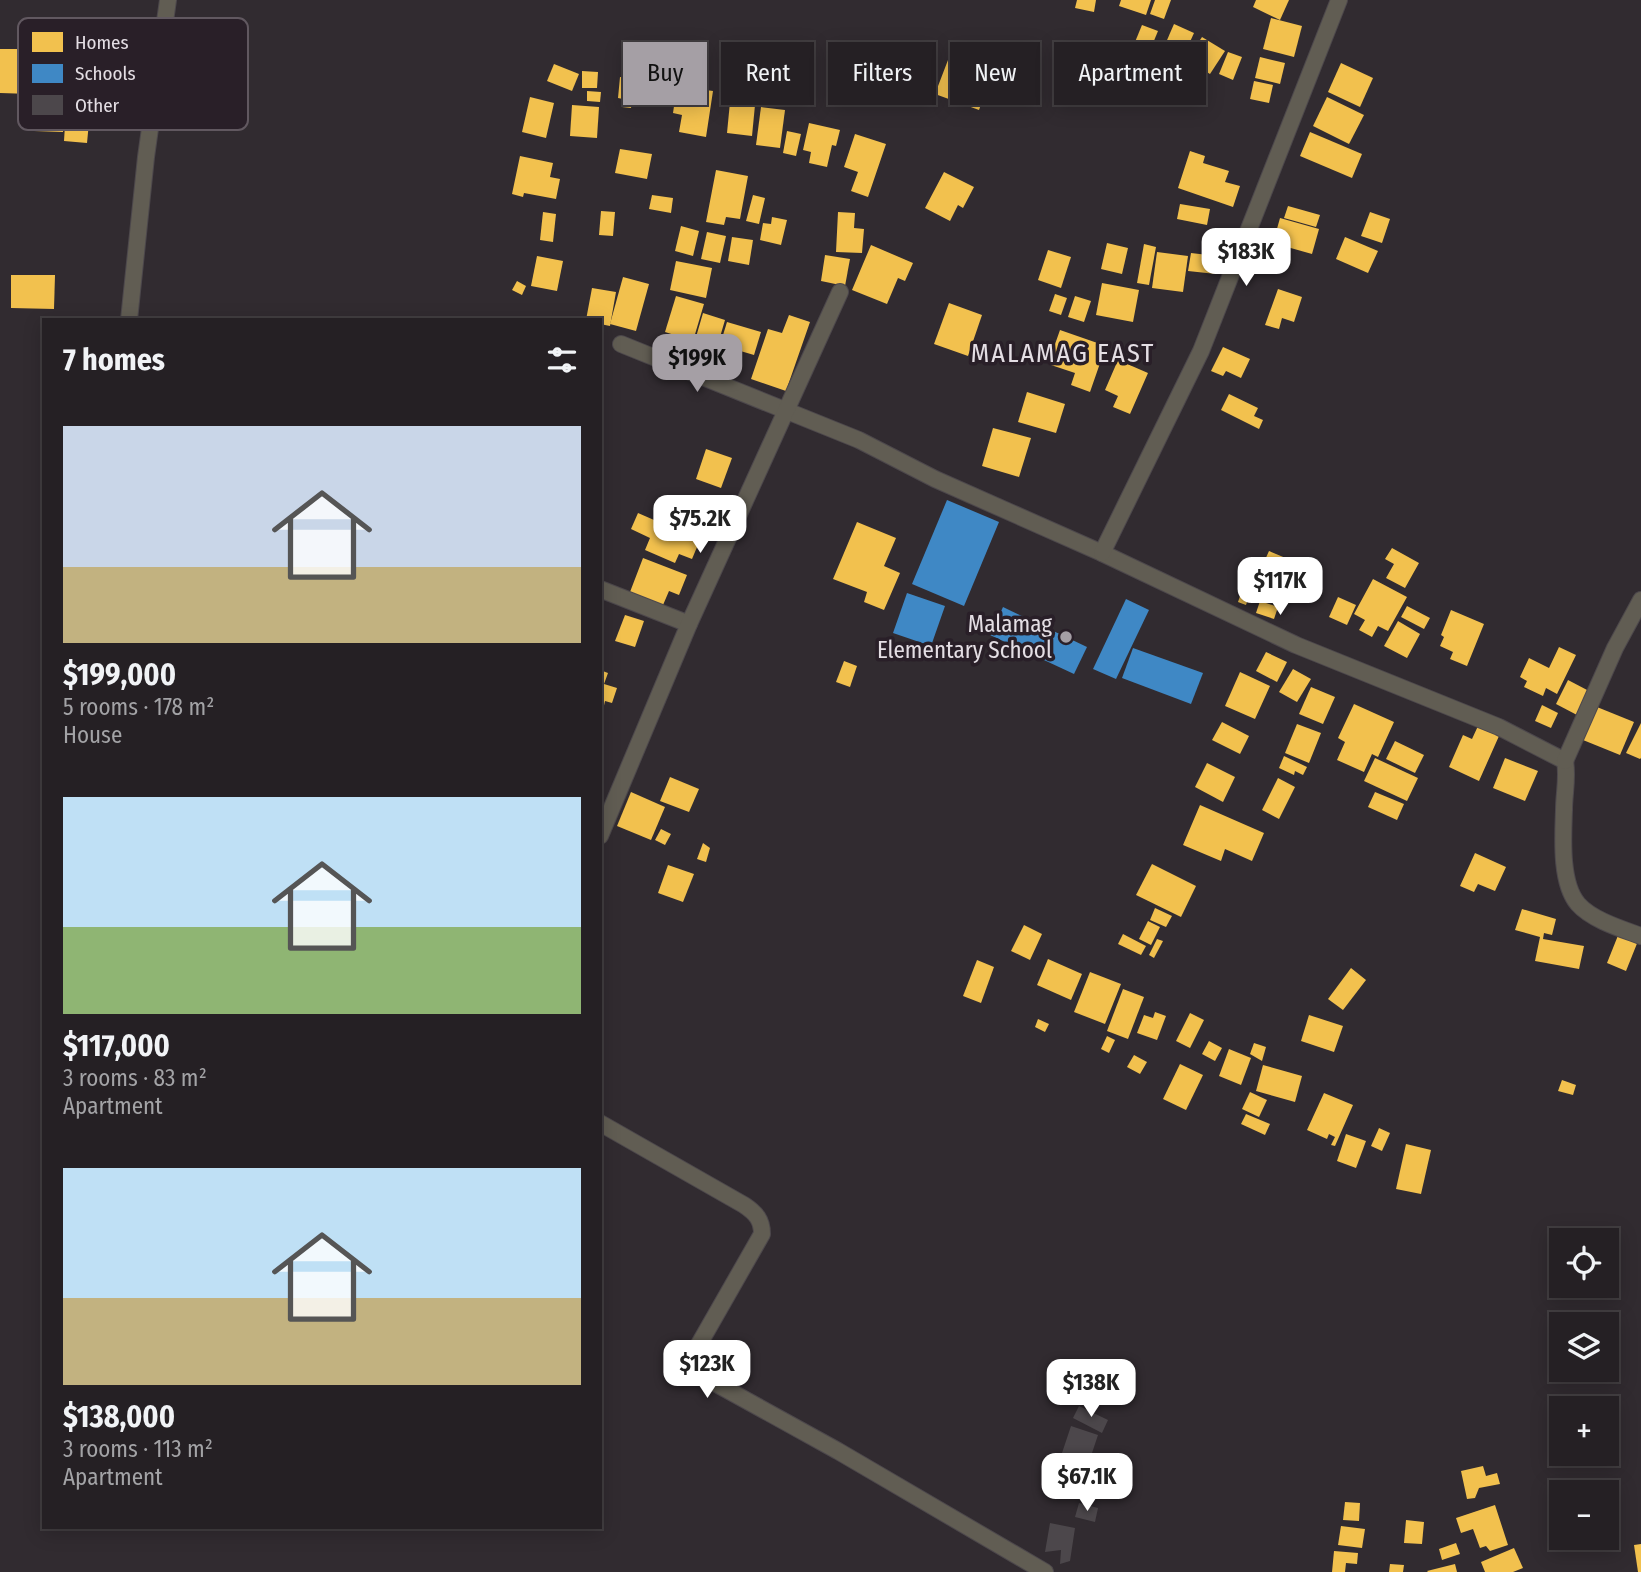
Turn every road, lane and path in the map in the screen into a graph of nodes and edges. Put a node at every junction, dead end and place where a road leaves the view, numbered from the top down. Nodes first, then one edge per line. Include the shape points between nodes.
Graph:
1 (168, 0) edge
2 (1339, 0) edge
3 (165, 18) edge
4 (150, 130) edge
5 (840, 292) dead end
6 (129, 318) edge
7 (621, 344) dead end
8 (786, 410) junction
9 (1102, 553) junction
10 (602, 590) edge
11 (1641, 600) edge
12 (689, 624) junction
13 (1565, 761) junction
14 (602, 831) edge
15 (1641, 936) edge
16 (602, 1124) edge
17 (1045, 1572) edge

1 - 3 street
2 - 9 street via 1201,351
4 - 6 street
5 - 8 street
7 - 8 street
8 - 9 street
8 - 12 street
9 - 13 street via 1296,645 1499,727
10 - 12 street
11 - 13 street
12 - 14 street
13 - 15 street via 1566,881 1579,905 1604,922
16 - 17 street via 744,1205 761,1221 762,1234 698,1346 696,1364 704,1377

